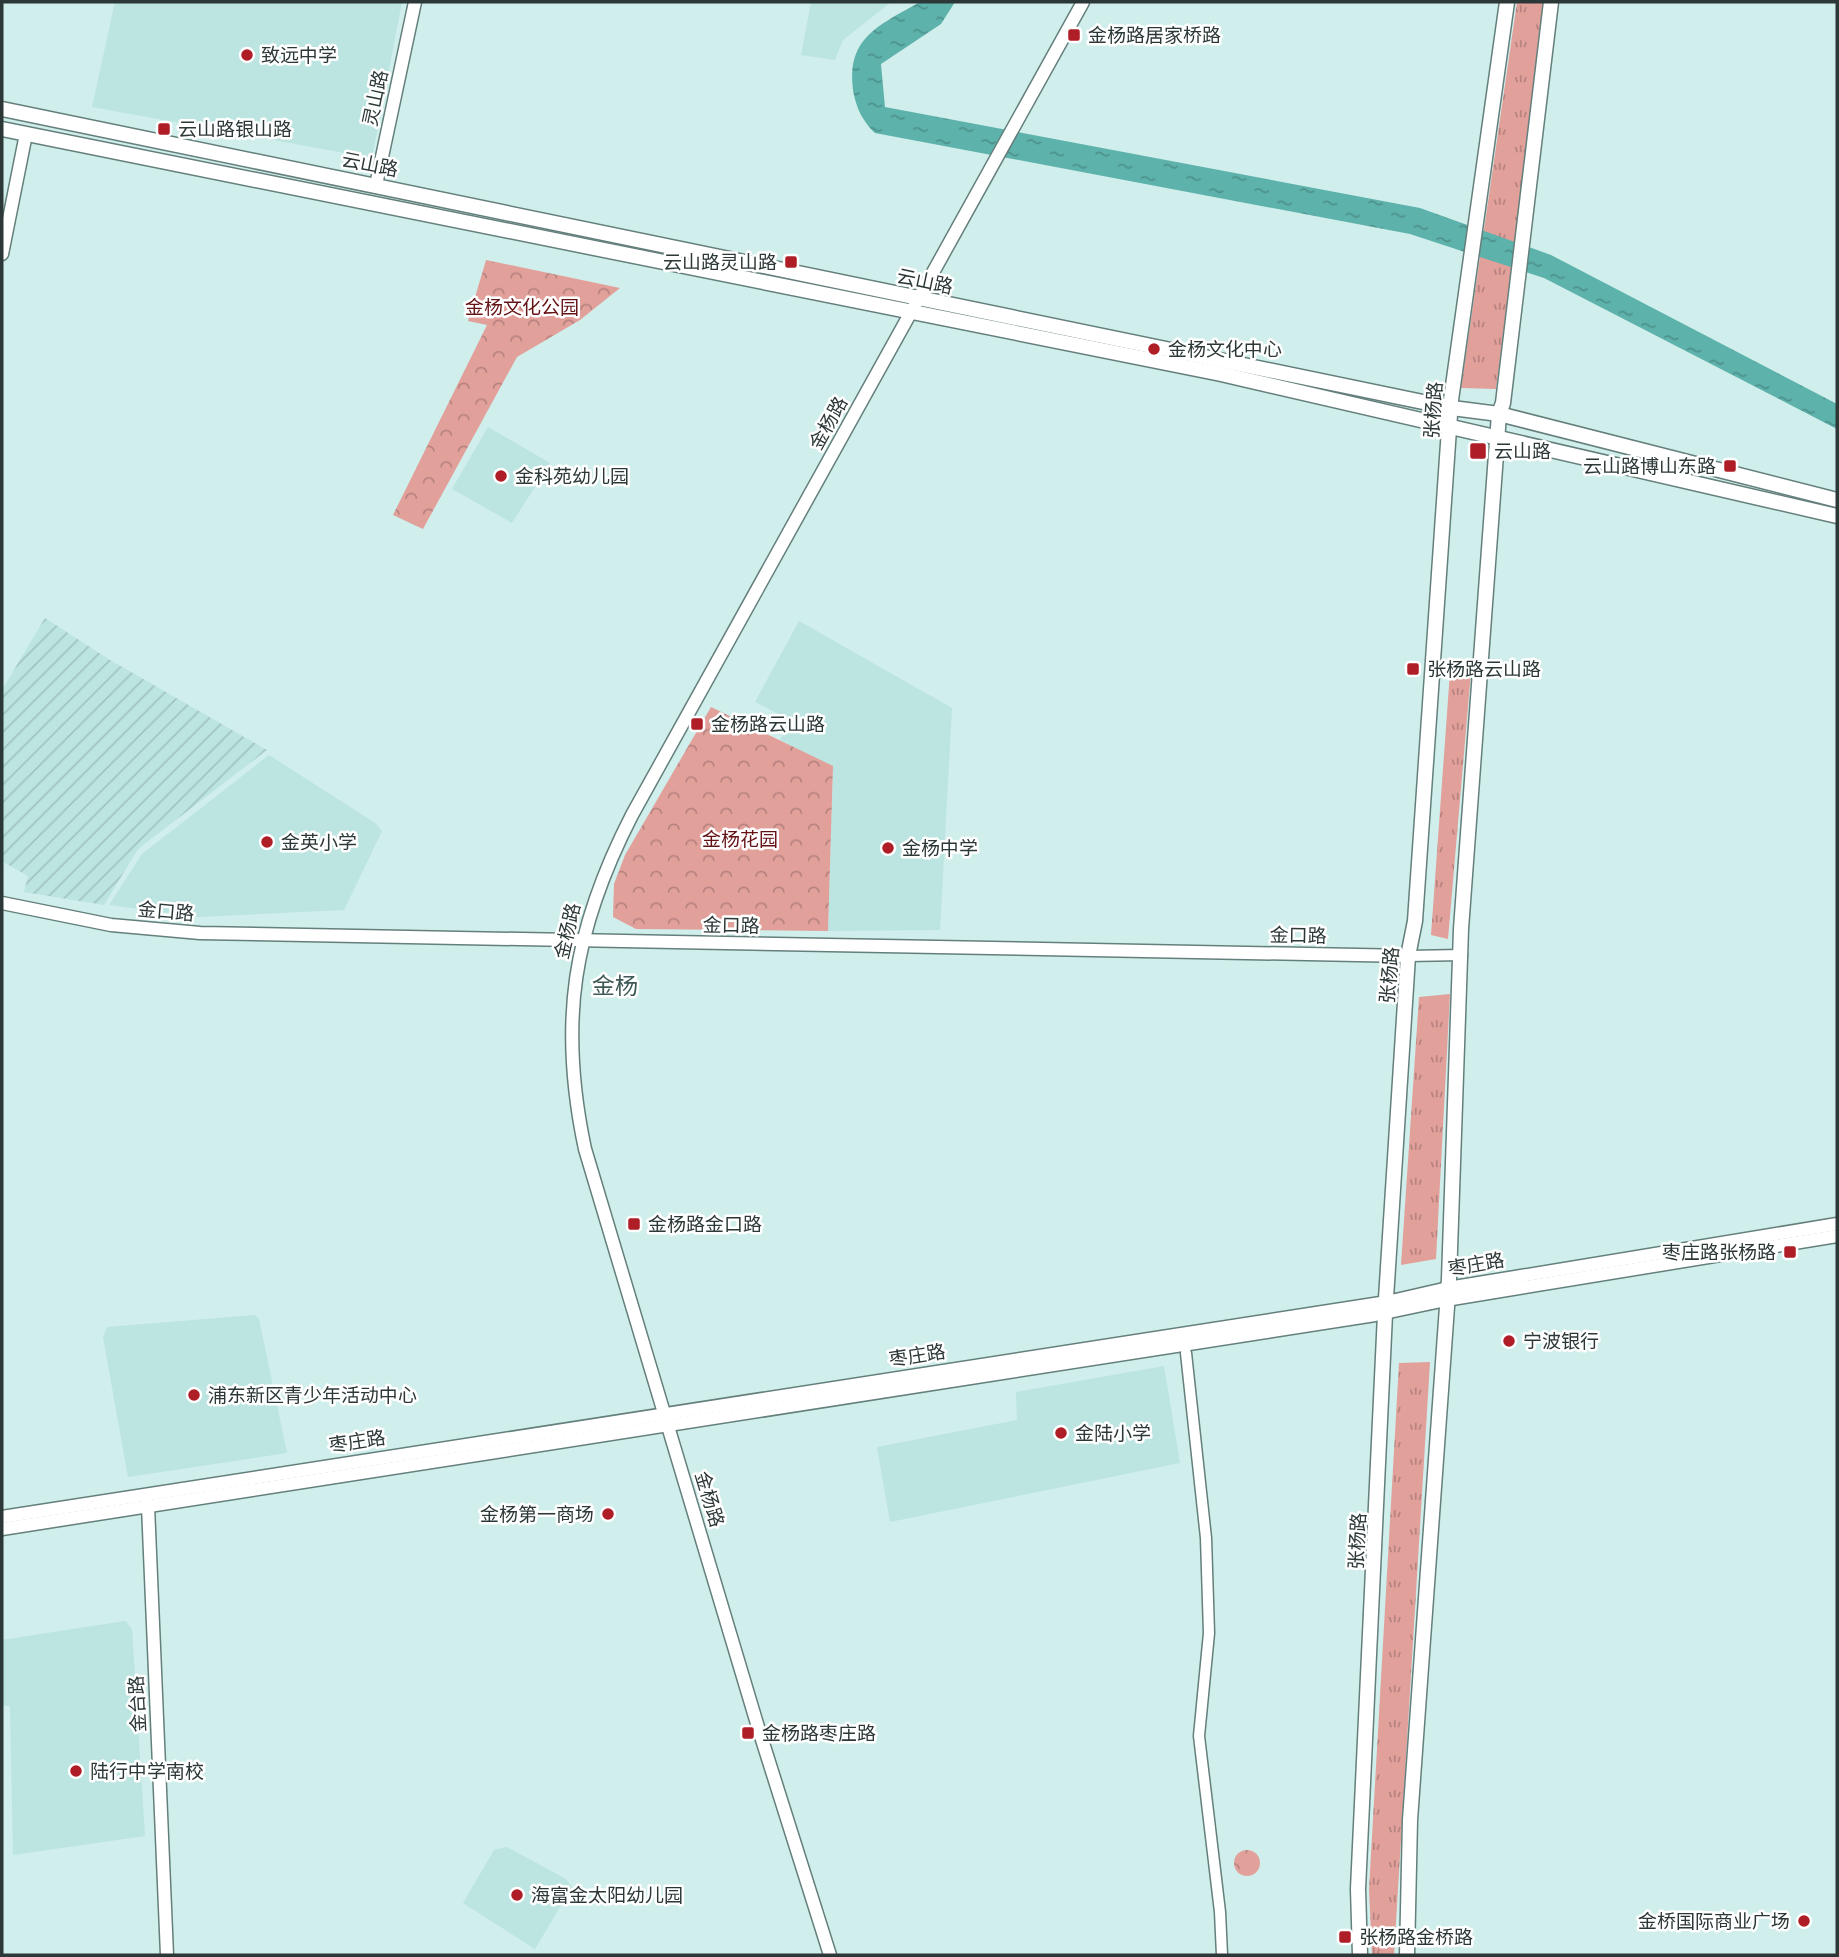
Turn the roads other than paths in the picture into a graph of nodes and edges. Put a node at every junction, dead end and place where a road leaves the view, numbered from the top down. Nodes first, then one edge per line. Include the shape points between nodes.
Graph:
1 (415, 2) edge
2 (1083, 2) edge
3 (1507, 2) edge
4 (1551, 2) edge
5 (2, 109) edge
6 (31, 112) junction
7 (2, 129) edge
8 (26, 134) junction
9 (376, 185) junction
10 (374, 202) junction
11 (2, 254) edge
12 (916, 305) junction
13 (1452, 408) junction
14 (1499, 414) junction
15 (1451, 424) junction
16 (1498, 435) junction
17 (1837, 500) edge
18 (1837, 516) edge
19 (2, 903) edge
20 (582, 942) junction
21 (1408, 956) junction
22 (1462, 956) junction
23 (1837, 1224) edge
24 (1837, 1236) edge
25 (1447, 1294) junction
26 (1386, 1308) junction
27 (1186, 1353) dead end
28 (666, 1419) junction
29 (147, 1500) junction
30 (2, 1517) edge
31 (2, 1529) edge
32 (167, 1955) edge
33 (830, 1955) edge
34 (1222, 1955) edge
35 (1360, 1955) edge
36 (1407, 1955) edge

1 - 9 street, 灵山路
2 - 12 street, 金杨路
3 - 13 main road, 张杨路
4 - 14 main road
5 - 6 main road, 云山路
6 - 8 street
6 - 9 main road, 云山路
7 - 8 main road, 云山路
8 - 10 main road, 云山路
8 - 11 street
9 - 10 street, 灵山路
9 - 12 main road, 云山路
10 - 12 main road, 云山路
12 - 13 main road, 云山路
12 - 15 main road, 云山路
12 - 20 street, 金杨路 via 632,815 593,900
13 - 14 main road, 云山路
13 - 15 main road, 张杨路
14 - 16 main road
14 - 17 main road, 云山路
15 - 16 main road, 云山路
15 - 21 main road, 张杨路 via 1415,921
16 - 18 main road, 云山路
16 - 22 main road
19 - 20 street, 金口路 via 153,930
20 - 21 street, 金口路
20 - 28 street, 金杨路 via 572,1025 574,1099
21 - 22 street, 金口路
21 - 26 main road, 张杨路
22 - 25 main road
23 - 25 street, 枣庄路
24 - 25 street, 枣庄路
25 - 26 street, 枣庄路
25 - 36 main road via 1410,1820
26 - 28 street, 枣庄路
26 - 35 main road, 张杨路 via 1359,1889
27 - 34 street via 1206,1538 1209,1633 1199,1736
28 - 29 street, 枣庄路
28 - 33 street, 金杨路
29 - 30 street, 枣庄路
29 - 31 street, 枣庄路
29 - 32 street, 金台路

